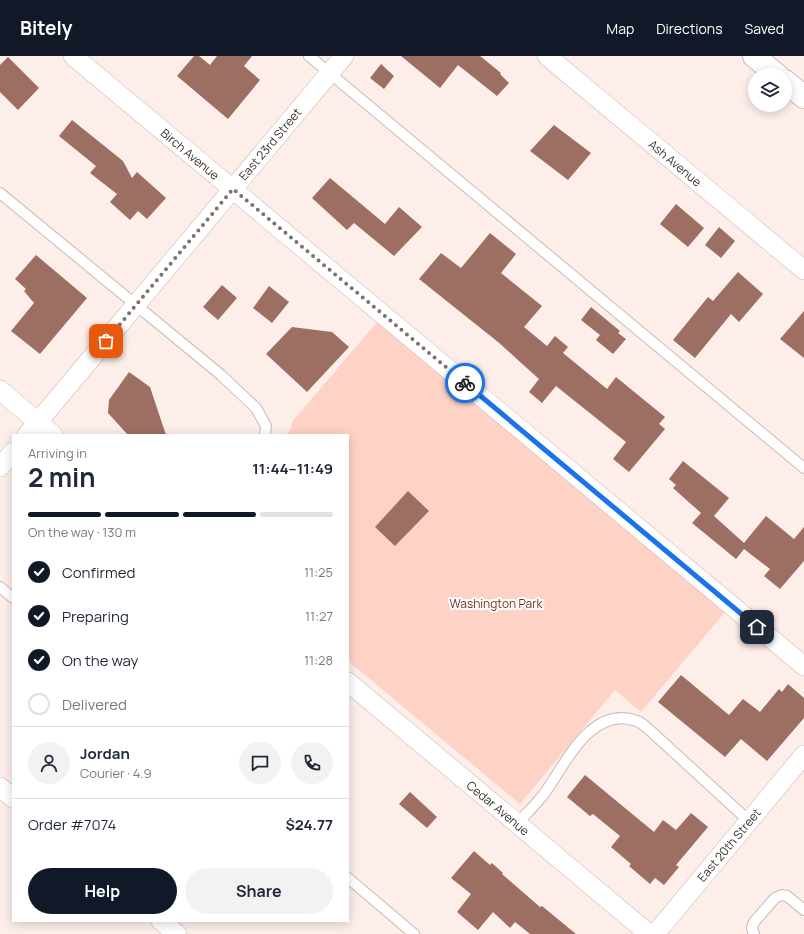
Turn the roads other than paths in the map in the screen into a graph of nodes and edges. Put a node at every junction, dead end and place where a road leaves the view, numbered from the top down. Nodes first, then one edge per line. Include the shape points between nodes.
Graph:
1 (73, 56) edge
2 (309, 56) edge
3 (344, 56) edge
4 (547, 56) edge
5 (754, 56) edge
6 (769, 68) edge
7 (330, 73) junction
8 (792, 87) edge
9 (804, 97) edge
10 (233, 189) junction
11 (0, 193) edge
12 (804, 270) edge
13 (135, 306) junction
14 (0, 390) edge
15 (32, 428) edge
16 (51, 434) edge
17 (265, 434) edge
18 (12, 453) edge
19 (0, 467) edge
20 (804, 468) edge
21 (0, 587) edge
22 (12, 597) edge
23 (804, 666) edge
24 (349, 683) edge
25 (804, 755) edge
26 (0, 787) edge
27 (12, 797) edge
28 (749, 821) junction
29 (517, 824) junction
30 (349, 879) edge
31 (804, 910) edge
32 (162, 922) edge
33 (177, 934) edge
34 (414, 934) edge
35 (649, 934) edge
36 (655, 934) edge
37 (754, 934) edge

1 - 10 street, Birch Avenue
2 - 7 lane
3 - 7 street, East 23rd Street
4 - 12 street, Ash Avenue
5 - 6 main road
7 - 10 street, East 23rd Street
7 - 20 lane
8 - 9 main road
10 - 13 street, East 23rd Street
10 - 23 street, Birch Avenue
11 - 13 lane
13 - 15 street, East 23rd Street
13 - 17 lane via 256,408 266,426
14 - 15 street
15 - 16 street
18 - 19 street
21 - 22 lane
24 - 29 street, Cedar Avenue
25 - 28 street, East 20th Street
26 - 27 street
28 - 29 lane via 654,734 637,721 620,719 600,722 581,739 543,795
28 - 36 street, East 20th Street
29 - 35 street, Cedar Avenue
30 - 34 lane
31 - 37 lane via 787,896 775,898 754,922
32 - 33 street

